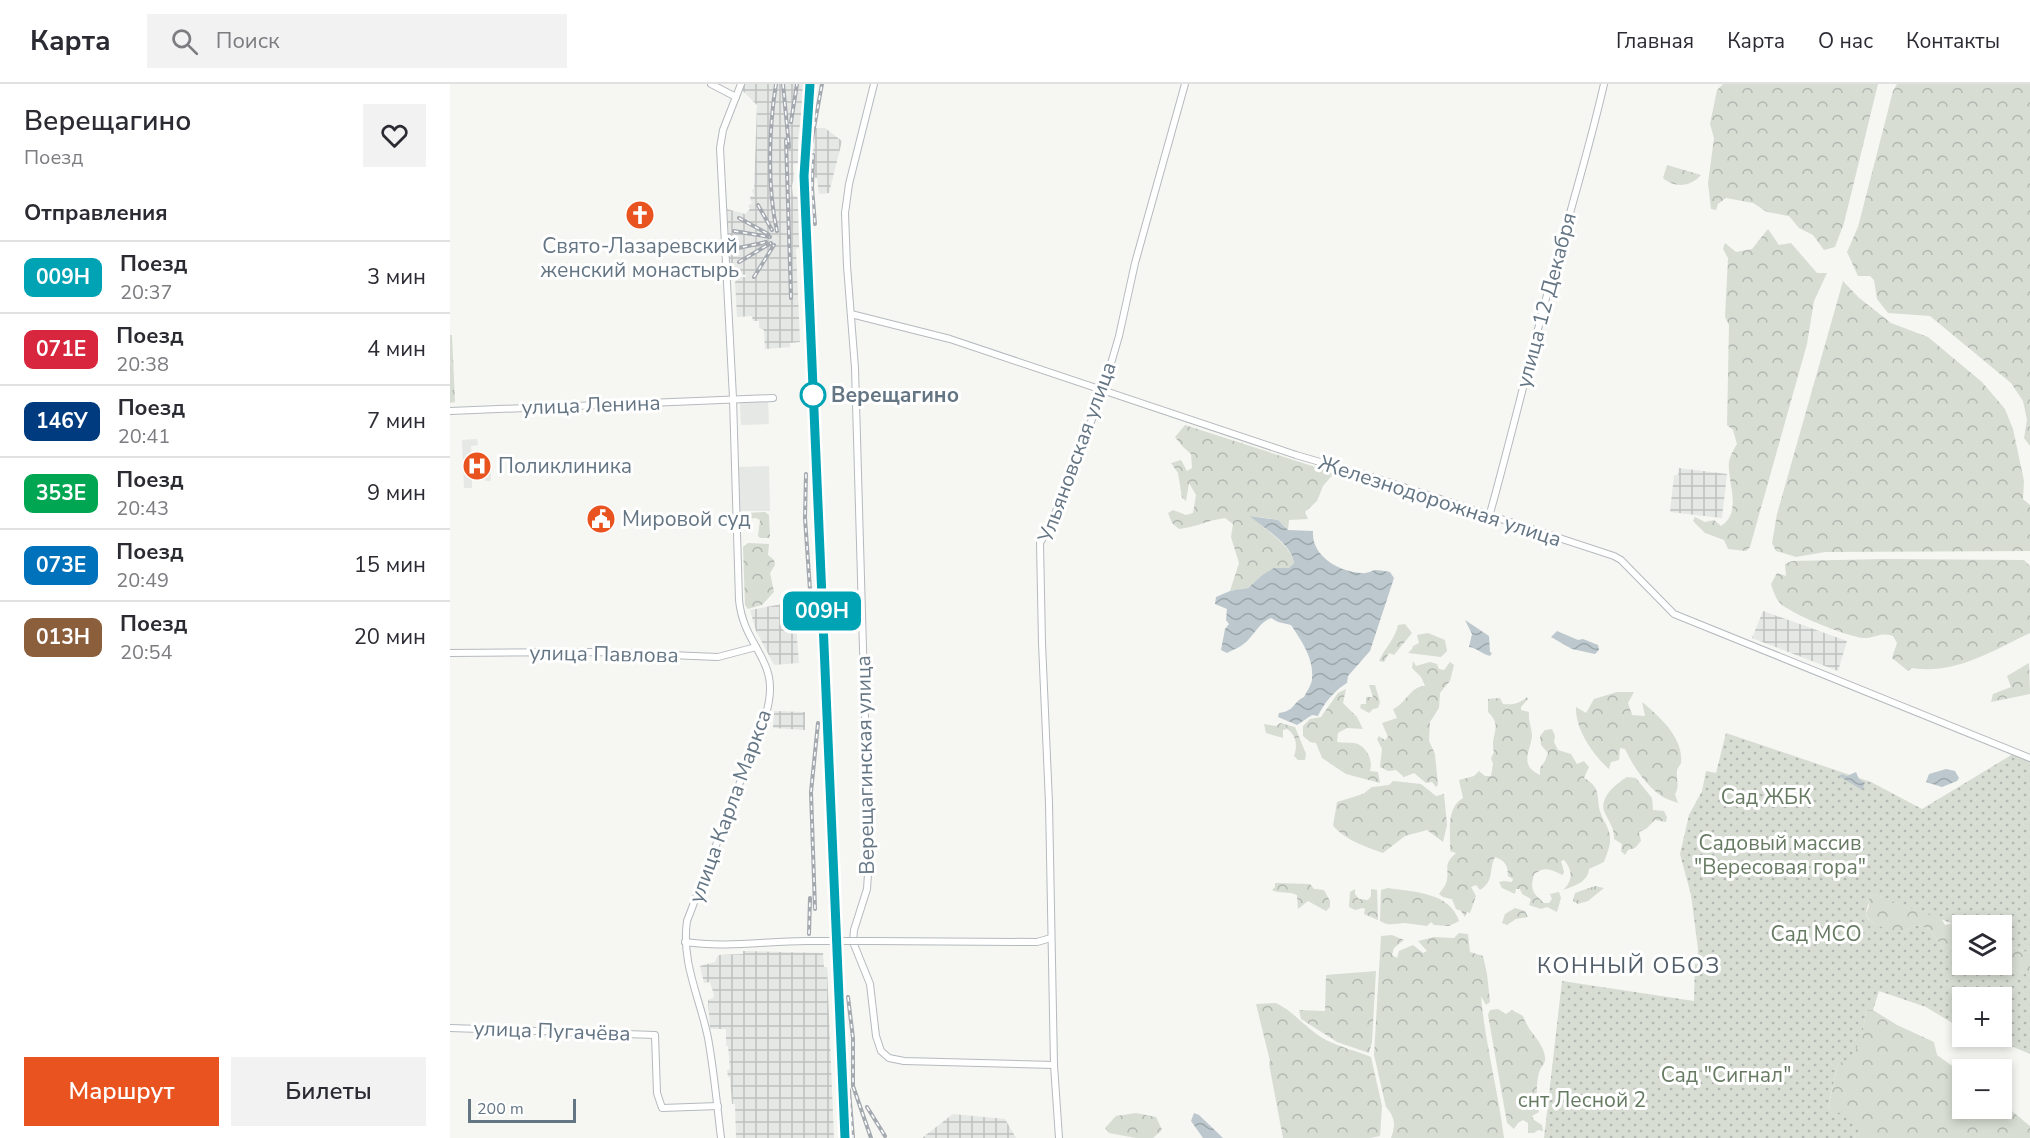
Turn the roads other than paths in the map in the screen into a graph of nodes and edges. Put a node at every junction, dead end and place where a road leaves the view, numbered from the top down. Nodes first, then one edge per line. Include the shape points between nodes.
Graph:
1 (711, 84) edge
2 (741, 84) edge
3 (874, 84) edge
4 (1185, 84) edge
5 (1604, 84) edge
6 (736, 97) junction
7 (851, 314) junction
8 (1103, 391) junction
9 (733, 398) junction
10 (773, 398) dead end
11 (450, 411) edge
12 (1489, 517) junction
13 (756, 647) junction
14 (450, 653) edge
15 (2030, 758) edge
16 (1051, 938) junction
17 (685, 942) junction
18 (450, 1028) edge
19 (1054, 1065) junction
20 (718, 1106) junction
21 (721, 1138) edge
22 (1059, 1138) edge

1 - 6 street
2 - 6 street, улица Карла Маркса
3 - 7 street, Верещагинская улица via 846,204
4 - 8 street, Ульяновская улица
5 - 12 street, улица 12 Декабря
6 - 9 street, улица Карла Маркса via 720,148
7 - 8 street, Железнодорожная улица via 950,339
7 - 19 street, Верещагинская улица via 869,859 867,889 853,937 870,984 878,1045 885,1056 895,1060
8 - 12 street, Железнодорожная улица
8 - 16 street, Ульяновская улица via 1052,524 1040,543
9 - 10 street, улица Ленина
9 - 11 street, улица Ленина
9 - 13 street, улица Карла Маркса via 739,600
12 - 15 street, Железнодорожная улица via 1614,556 1674,614
13 - 14 street, улица Павлова via 718,657 596,652
13 - 17 street, улица Карла Маркса via 771,679 769,705 687,921
16 - 17 street, bridge via 1037,942
16 - 19 street, Ульяновская улица
17 - 20 street, улица Карла Маркса via 687,966 708,1037
18 - 20 street, улица Пугачёва via 655,1035 657,1093 662,1108
19 - 22 street
20 - 21 street, улица Карла Маркса

